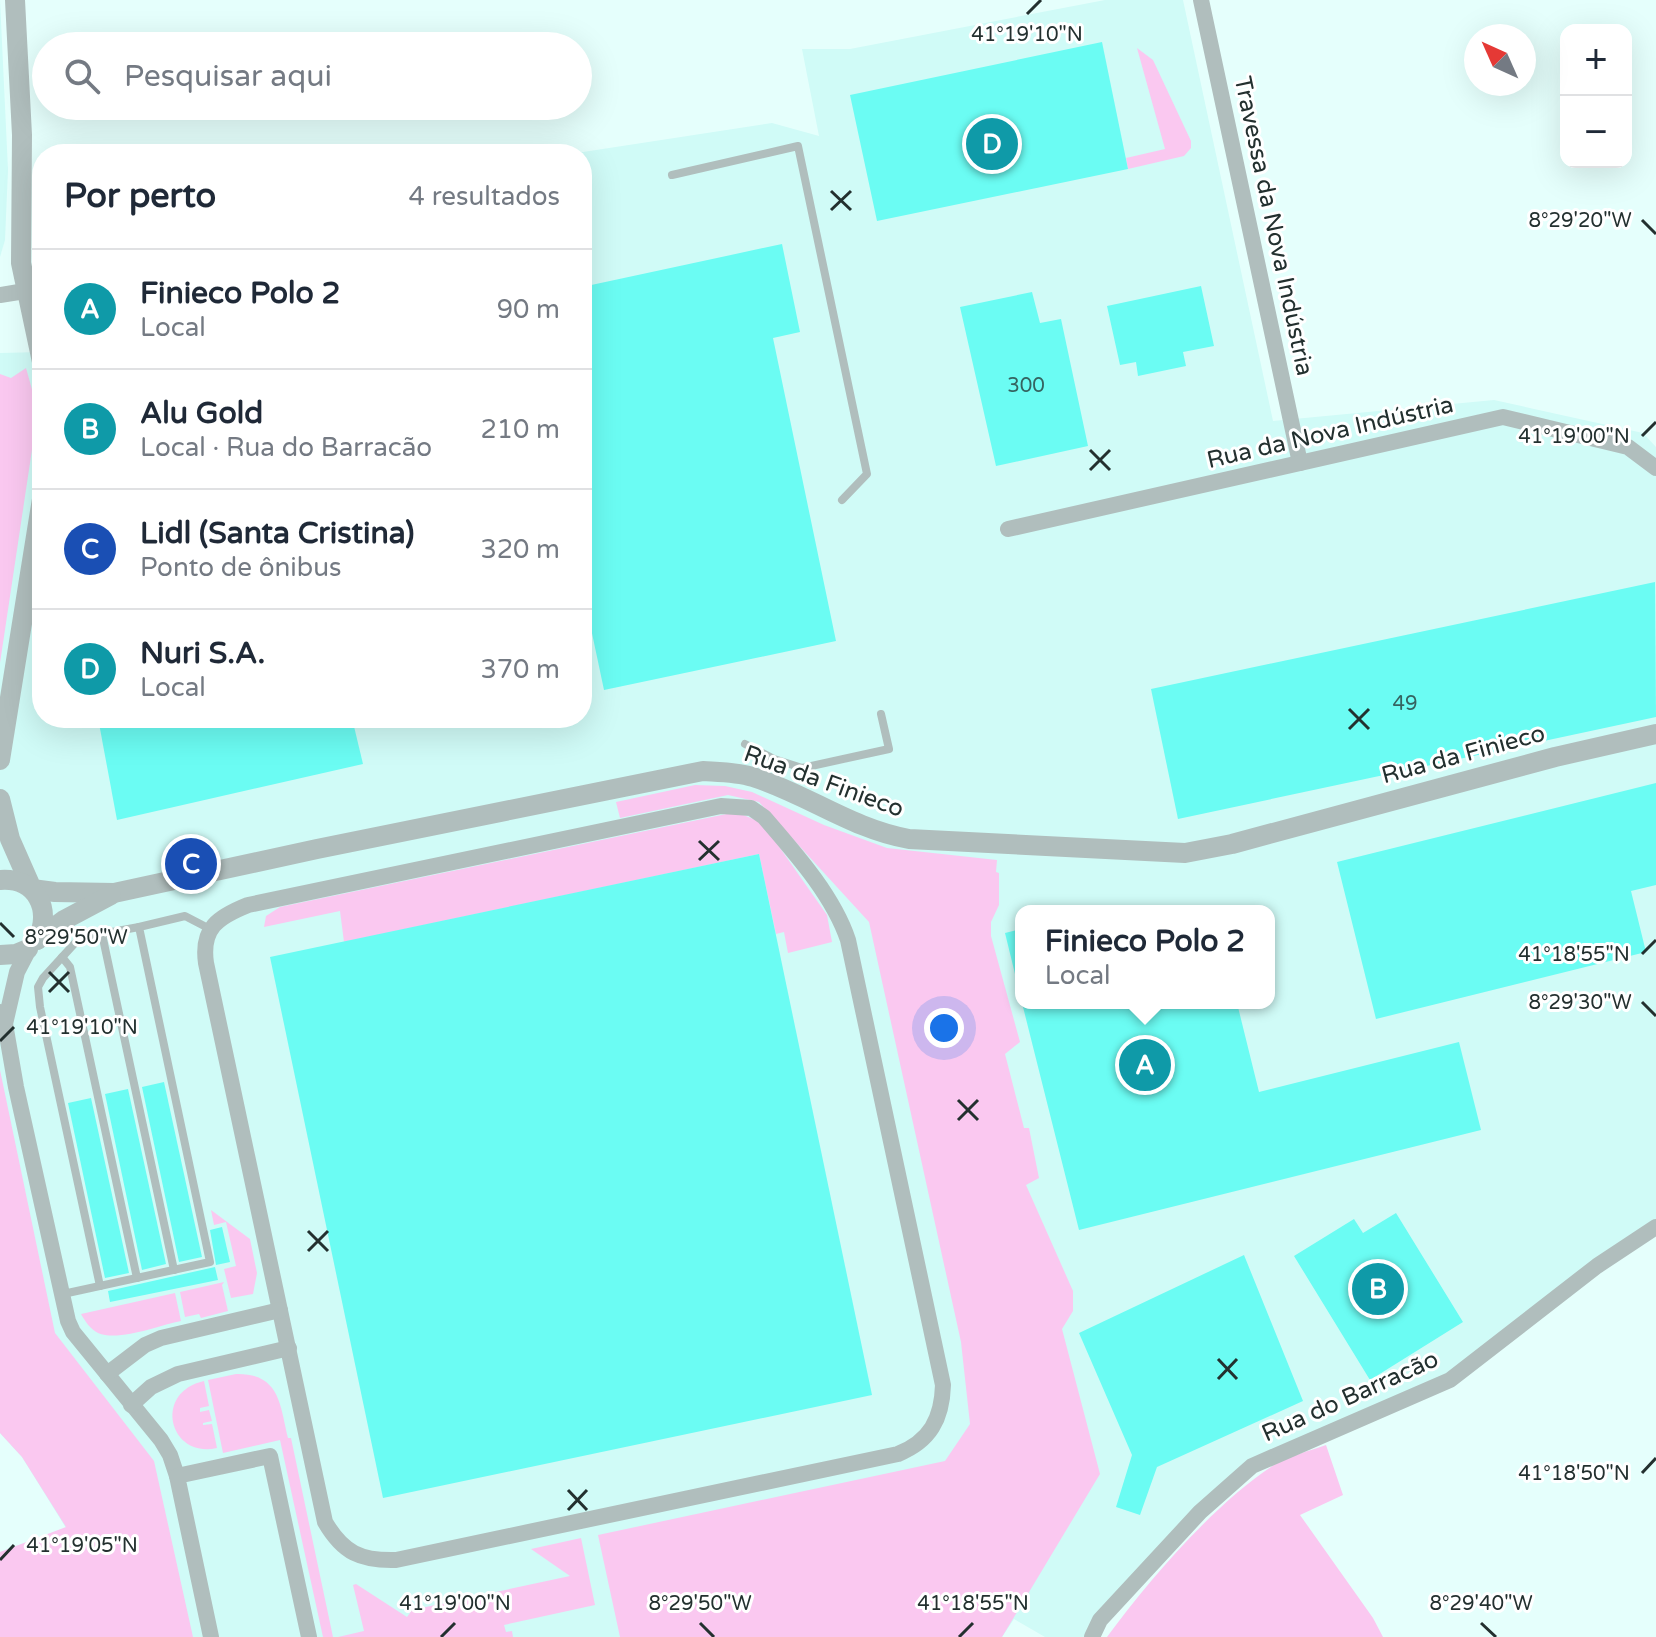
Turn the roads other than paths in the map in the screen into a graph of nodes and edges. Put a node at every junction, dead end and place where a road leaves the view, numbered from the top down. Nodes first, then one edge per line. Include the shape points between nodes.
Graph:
1 (15, 0) edge
2 (1201, 0) edge
3 (672, 175) dead end
4 (25, 291) junction
5 (0, 295) edge
6 (32, 320) edge
7 (1300, 463) junction
8 (1656, 468) edge
9 (842, 500) dead end
10 (1008, 529) dead end
11 (32, 561) edge
12 (881, 714) dead end
13 (1656, 734) edge
14 (745, 744) dead end
15 (0, 760) edge
16 (0, 799) edge
17 (0, 880) edge
18 (32, 889) junction
19 (114, 893) junction
20 (139, 927) junction
21 (210, 929) junction
22 (102, 934) junction
23 (32, 945) junction
24 (0, 955) edge
25 (62, 957) junction
26 (2, 1018) edge
27 (1656, 1227) edge
28 (174, 1270) junction
29 (137, 1278) junction
30 (100, 1286) junction
31 (62, 1294) junction
32 (280, 1310) junction
33 (289, 1348) junction
34 (107, 1374) junction
35 (131, 1405) junction
36 (177, 1476) junction
37 (211, 1637) edge
38 (309, 1637) edge
39 (1092, 1637) edge

1 - 4 street
2 - 7 street, Travessa da Nova Indústria
3 - 9 lane via 798,146 867,474
4 - 5 street
4 - 6 street
7 - 8 street, Rua da Nova Indústria via 1503,417 1628,447
7 - 10 street, Rua da Nova Indústria
11 - 15 street
12 - 14 lane via 889,749 802,768
13 - 19 street, Rua da Finieco via 1185,853 909,839 850,822 750,776 703,771
16 - 18 street
17 - 18 street via 15,880
18 - 19 street
18 - 23 street via 44,908 43,930
19 - 23 street
20 - 21 lane via 185,916
20 - 22 lane
20 - 28 lane via 210,1262
21 - 32 street via 206,963
21 - 33 street via 248,905 691,812 751,808 764,817 829,900 848,940 943,1385 942,1405 926,1437 898,1454 373,1561 344,1547 325,1522
22 - 25 lane via 75,943
22 - 28 lane
23 - 24 street
23 - 26 street
25 - 29 lane via 70,967
25 - 30 lane via 43,978 38,997
26 - 31 street
27 - 39 street, Rua do Barracão via 1450,1380 1252,1466 1200,1512 1100,1620
28 - 29 lane
29 - 30 lane
30 - 31 lane
31 - 34 street via 73,1332
32 - 33 street
32 - 34 street via 161,1338
33 - 35 street via 178,1374 151,1387
34 - 35 street
35 - 36 street via 161,1440
36 - 37 street
36 - 38 street via 270,1456

